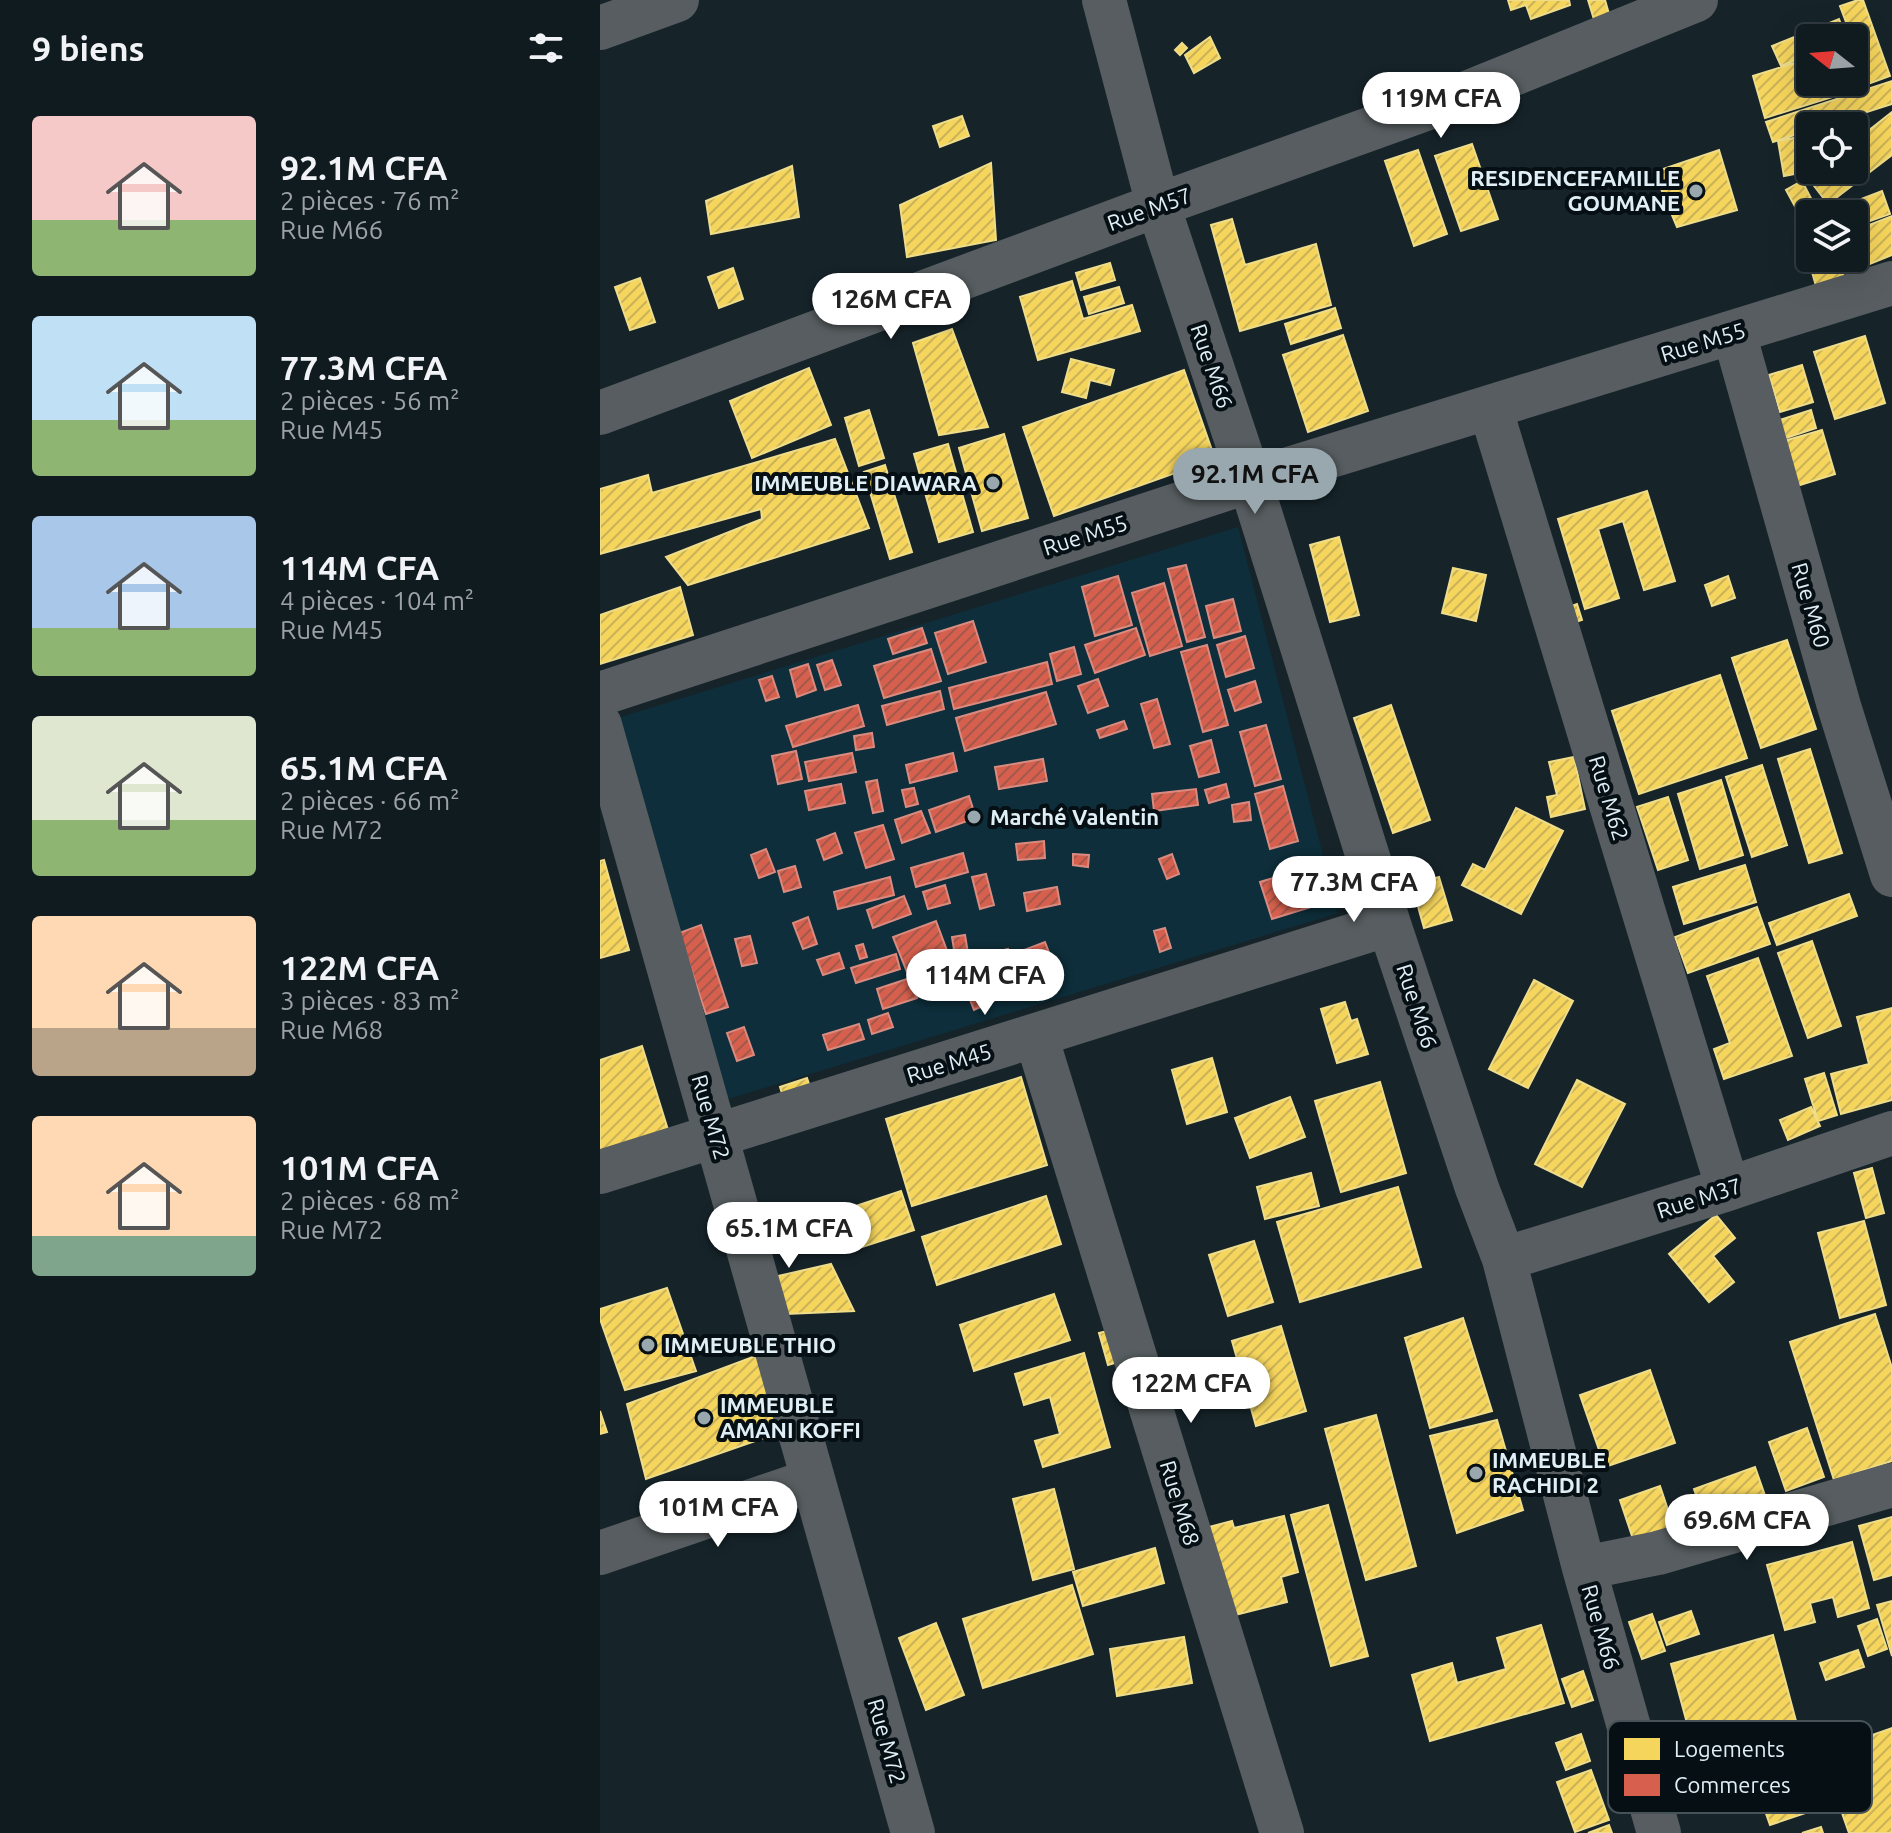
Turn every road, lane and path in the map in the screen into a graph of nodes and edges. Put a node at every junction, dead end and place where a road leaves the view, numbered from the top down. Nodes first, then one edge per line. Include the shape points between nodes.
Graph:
1 (677, 0) edge
2 (1104, 0) edge
3 (1696, 0) edge
4 (600, 28) edge
5 (1158, 205) junction
6 (1892, 283) edge
7 (1734, 333) junction
8 (1490, 407) junction
9 (600, 413) edge
10 (1250, 481) junction
11 (600, 694) edge
12 (600, 725) edge
13 (1892, 875) edge
14 (1389, 924) junction
15 (1036, 1036) junction
16 (1892, 1133) edge
17 (716, 1137) junction
18 (600, 1172) edge
19 (1728, 1189) junction
20 (1504, 1259) junction
21 (813, 1480) junction
22 (1892, 1485) edge
23 (600, 1553) edge
24 (1584, 1568) junction
25 (1627, 1721) edge
26 (1653, 1813) edge
27 (913, 1833) edge
28 (1282, 1833) edge
29 (1659, 1833) edge

1 - 4 street
2 - 5 street, Rue M66
3 - 5 street, Rue M57 via 1442,103
5 - 9 street, Rue M57
5 - 10 street, Rue M66
6 - 7 street, Rue M55
7 - 8 street, Rue M55
7 - 13 street, Rue M60
8 - 10 street, Rue M55
8 - 19 street, Rue M62
10 - 11 street, Rue M55
10 - 14 street, Rue M66
12 - 17 street, Rue M72
14 - 15 street, Rue M45
14 - 20 street, Rue M66
15 - 17 street, Rue M45
15 - 28 street, Rue M68
16 - 19 street, Rue M37
17 - 18 street, Rue M45
17 - 21 street, Rue M72
19 - 20 street, Rue M37
20 - 24 street, Rue M66
21 - 23 street
21 - 27 street, Rue M72
22 - 24 street via 1658,1553
24 - 25 street, Rue M66
26 - 29 street, Rue M66

